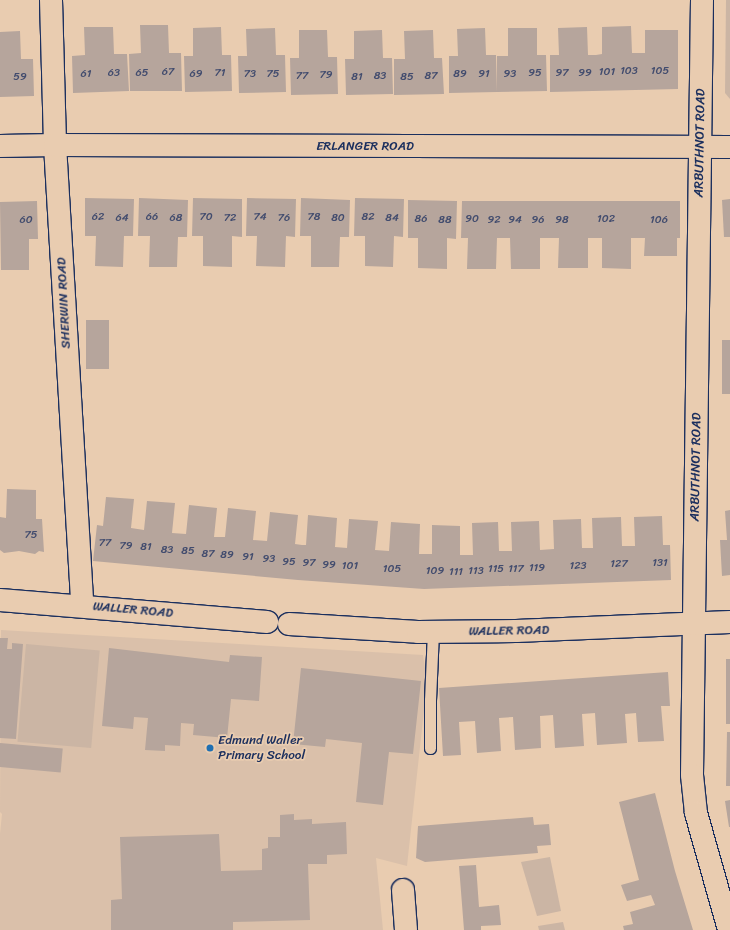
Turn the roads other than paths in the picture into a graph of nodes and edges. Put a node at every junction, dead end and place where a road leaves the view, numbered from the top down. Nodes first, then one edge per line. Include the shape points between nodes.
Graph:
1 (51, 0) edge
2 (702, 0) edge
3 (55, 145) junction
4 (0, 146) edge
5 (730, 147) edge
6 (700, 148) junction
7 (0, 600) edge
8 (82, 605) junction
9 (267, 622) joint
10 (730, 622) edge
11 (289, 624) joint
12 (694, 624) junction
13 (433, 632) junction
14 (430, 748) dead end
15 (402, 890) dead end
16 (406, 930) edge
17 (729, 930) edge

1 - 3 street, SHERWIN ROAD
2 - 6 street, ARBUTHNOT ROAD
3 - 4 street, ERLANGER ROAD
3 - 6 street, ERLANGER ROAD
3 - 8 street, SHERWIN ROAD
5 - 6 street, ERLANGER ROAD
6 - 12 street, ARBUTHNOT ROAD
7 - 8 street, WALLER ROAD
8 - 9 street, WALLER ROAD
9 - 11 lane
10 - 12 street, WALLER ROAD
11 - 13 street, WALLER ROAD
12 - 13 street, WALLER ROAD
12 - 17 street, ARBUTHNOT ROAD via 692,775 695,806
13 - 14 lane
15 - 16 street

